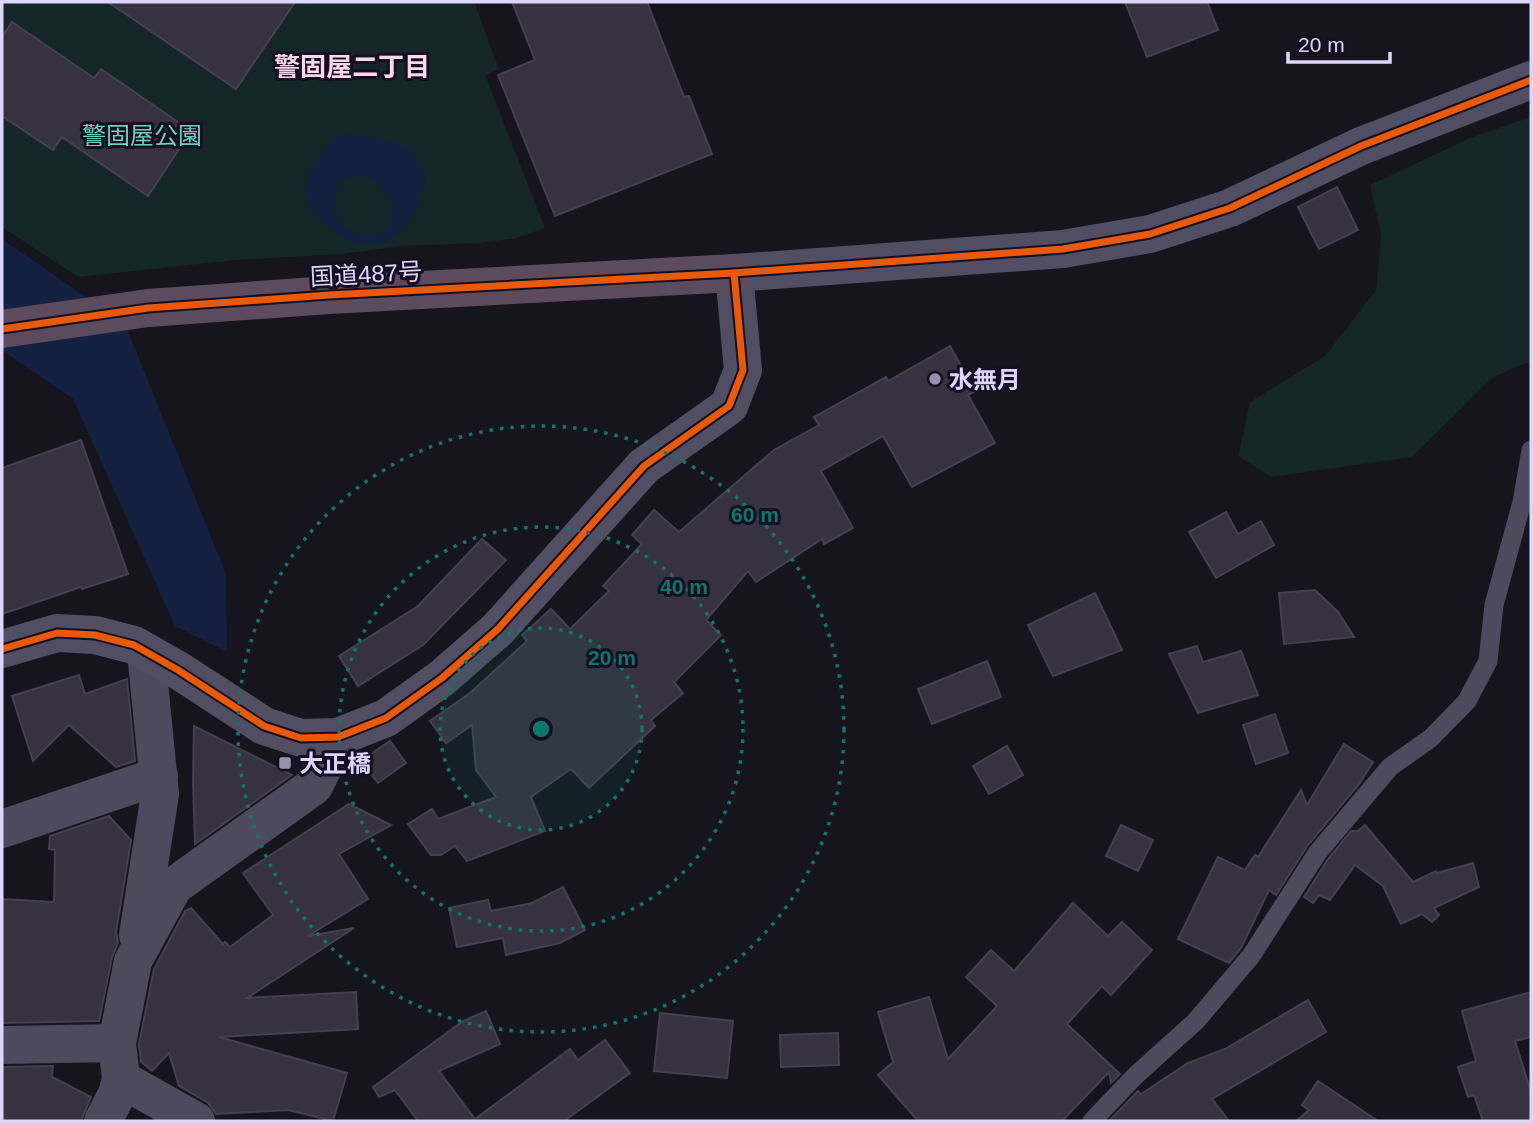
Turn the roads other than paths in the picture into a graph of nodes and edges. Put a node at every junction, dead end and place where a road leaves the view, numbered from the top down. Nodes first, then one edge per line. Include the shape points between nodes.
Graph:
1 (1531, 80) edge
2 (734, 273) junction
3 (2, 329) edge
4 (1531, 450) edge
5 (2, 649) edge
6 (146, 652) junction
7 (338, 737) junction
8 (159, 776) junction
9 (2, 829) edge
10 (133, 961) junction
11 (2, 1045) edge
12 (119, 1061) junction
13 (103, 1121) edge
14 (196, 1121) edge
15 (1092, 1121) edge

1 - 2 street via 1361,146 1230,208 1150,234 1063,249
2 - 3 highway, 国道487号 via 328,295 148,309
2 - 7 street via 743,370 729,406 644,466 498,629 442,678 386,718
4 - 15 lane via 1494,606 1488,661 1467,701 1431,738 1390,767 1318,852 1251,956 1196,1021
5 - 6 street via 57,634 95,635
6 - 7 street via 264,726 301,738
6 - 8 street
7 - 10 street via 314,786 174,886
8 - 9 street
8 - 10 street
10 - 12 street
11 - 12 street
12 - 13 street via 117,1094
12 - 14 street

